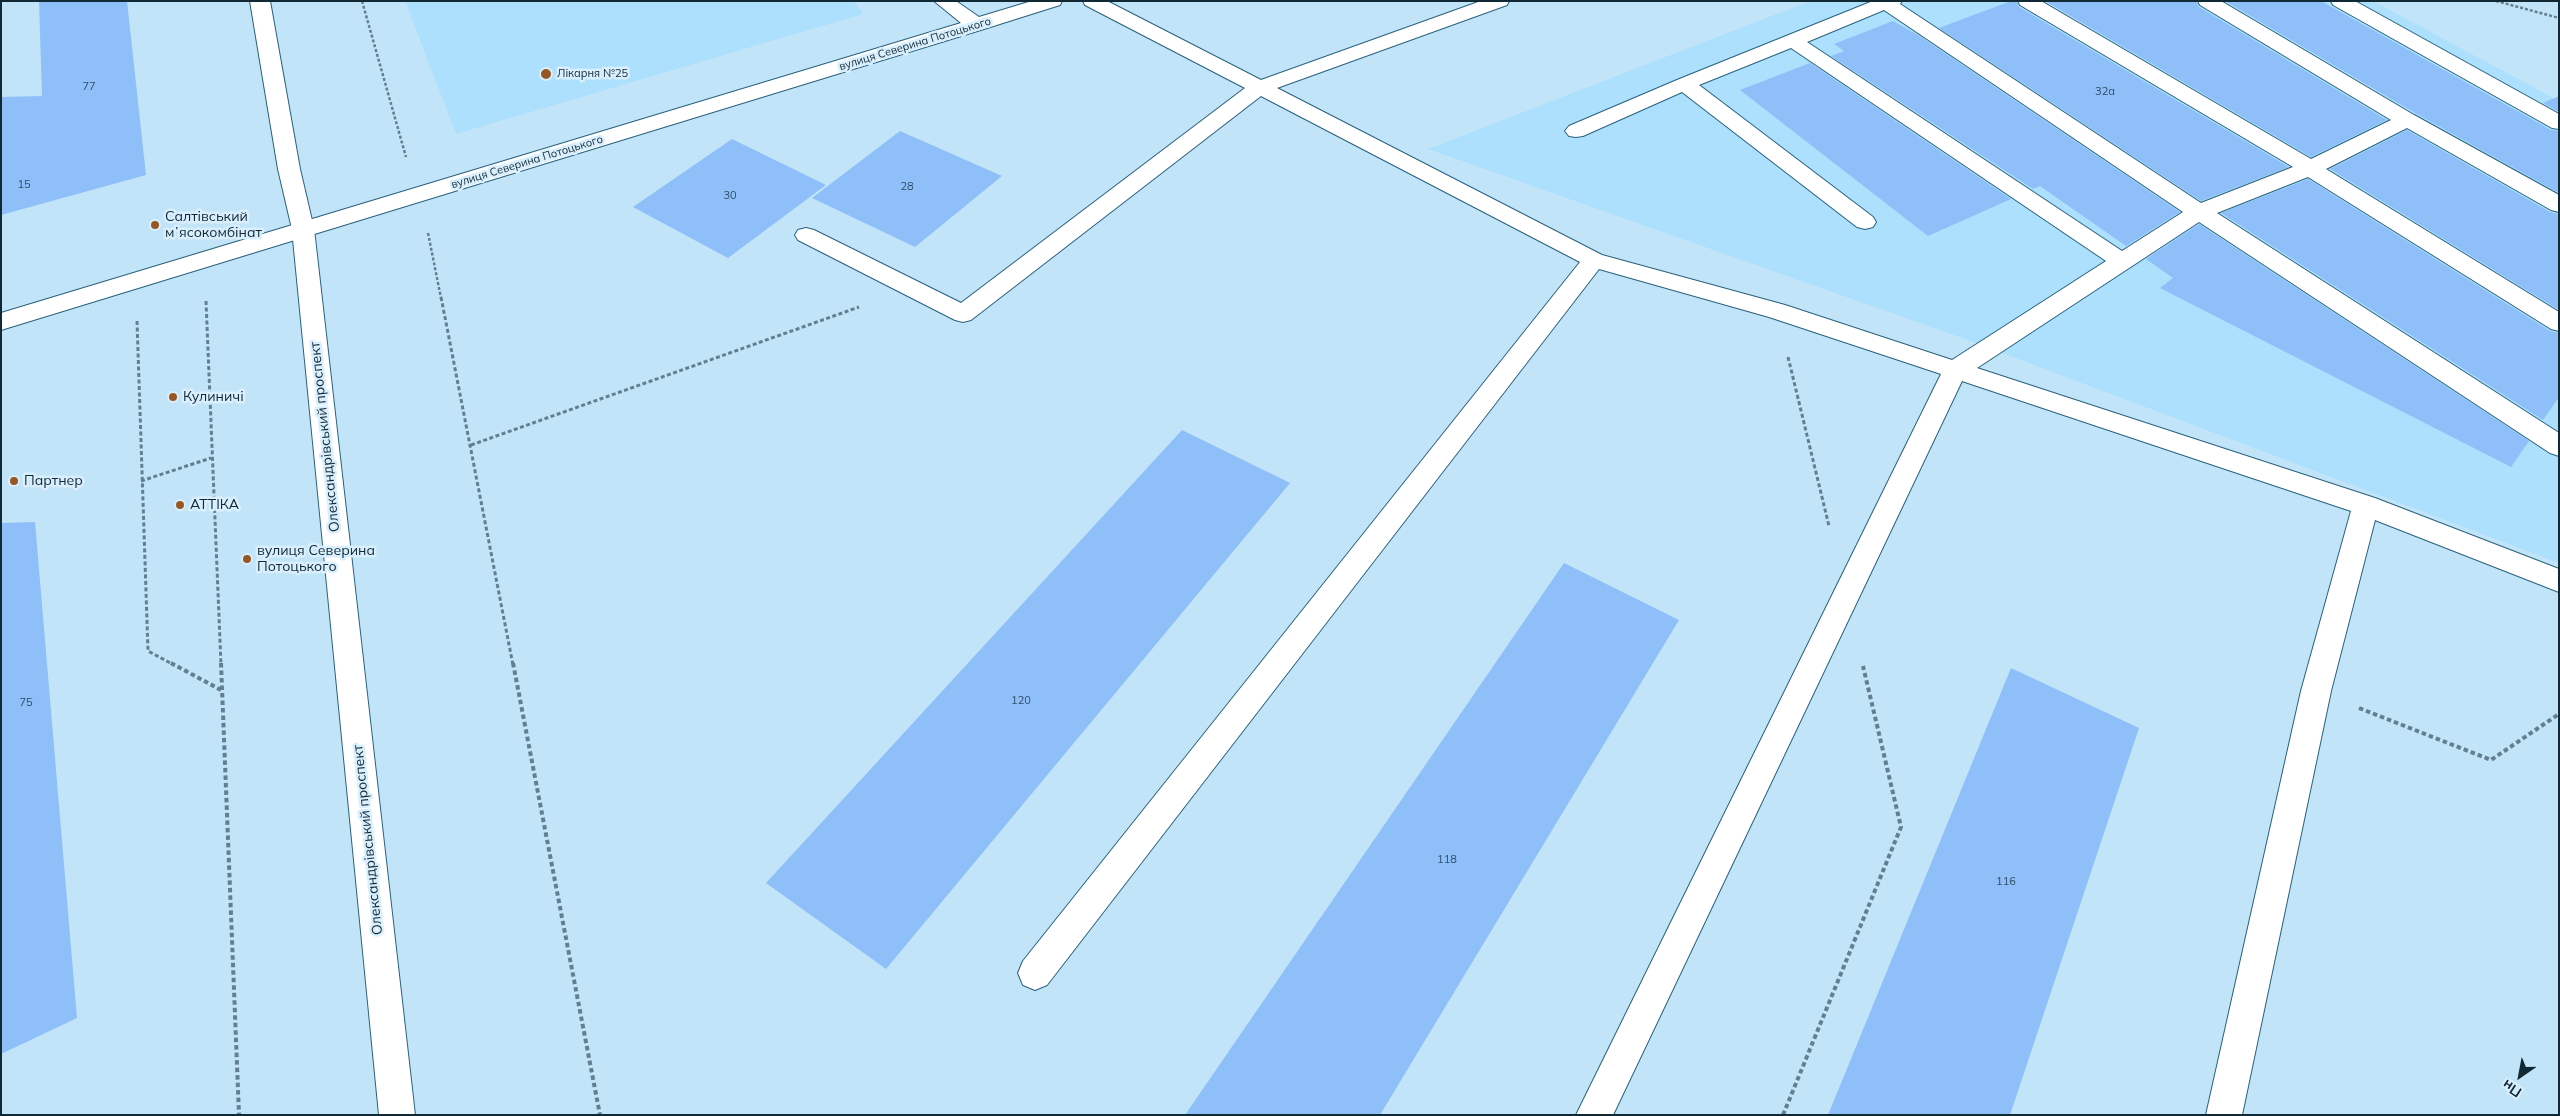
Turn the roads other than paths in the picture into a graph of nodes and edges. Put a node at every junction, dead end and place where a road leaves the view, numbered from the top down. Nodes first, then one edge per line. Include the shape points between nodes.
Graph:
1 (260, 1) edge
2 (942, 1) edge
3 (1054, 1) edge
4 (1092, 1) edge
5 (1500, 1) edge
6 (2027, 1) edge
7 (2207, 1) edge
8 (2340, 1) edge
9 (1889, 2) edge
10 (977, 25) junction
11 (1793, 41) junction
12 (1684, 84) junction
13 (1260, 87) junction
14 (2408, 120) junction
15 (2559, 123) edge
16 (1576, 130) dead end
17 (2310, 168) junction
18 (2559, 205) edge
19 (2199, 212) junction
20 (1865, 222) dead end
21 (303, 229) junction
22 (806, 235) dead end
23 (1594, 260) junction
24 (2123, 262) junction
25 (1, 322) edge
26 (2559, 324) edge
27 (1956, 369) junction
28 (2559, 446) edge
29 (2366, 505) junction
30 (2559, 581) edge
31 (1035, 973) dead end
32 (397, 1115) edge
33 (1594, 1115) edge
34 (2224, 1115) edge

1 - 21 main road, Олександрівський проспект via 289,169
2 - 10 main road
3 - 10 main road, вулиця Северина Потоцького
4 - 13 main road
5 - 13 main road
6 - 17 main road
7 - 14 main road
8 - 15 main road
9 - 11 main road
9 - 19 main road
10 - 21 main road, вулиця Северина Потоцького
11 - 12 main road
11 - 24 main road
12 - 16 main road
12 - 20 main road
13 - 22 main road via 963,314
13 - 23 main road
14 - 17 main road
14 - 18 main road
17 - 19 main road
17 - 26 main road
19 - 24 main road
19 - 28 main road
21 - 25 main road, вулиця Северина Потоцького
21 - 32 main road, Олександрівський проспект
23 - 27 main road via 1777,311
23 - 31 main road
24 - 27 main road
27 - 29 main road
27 - 33 main road
29 - 30 main road
29 - 34 main road via 2316,691

